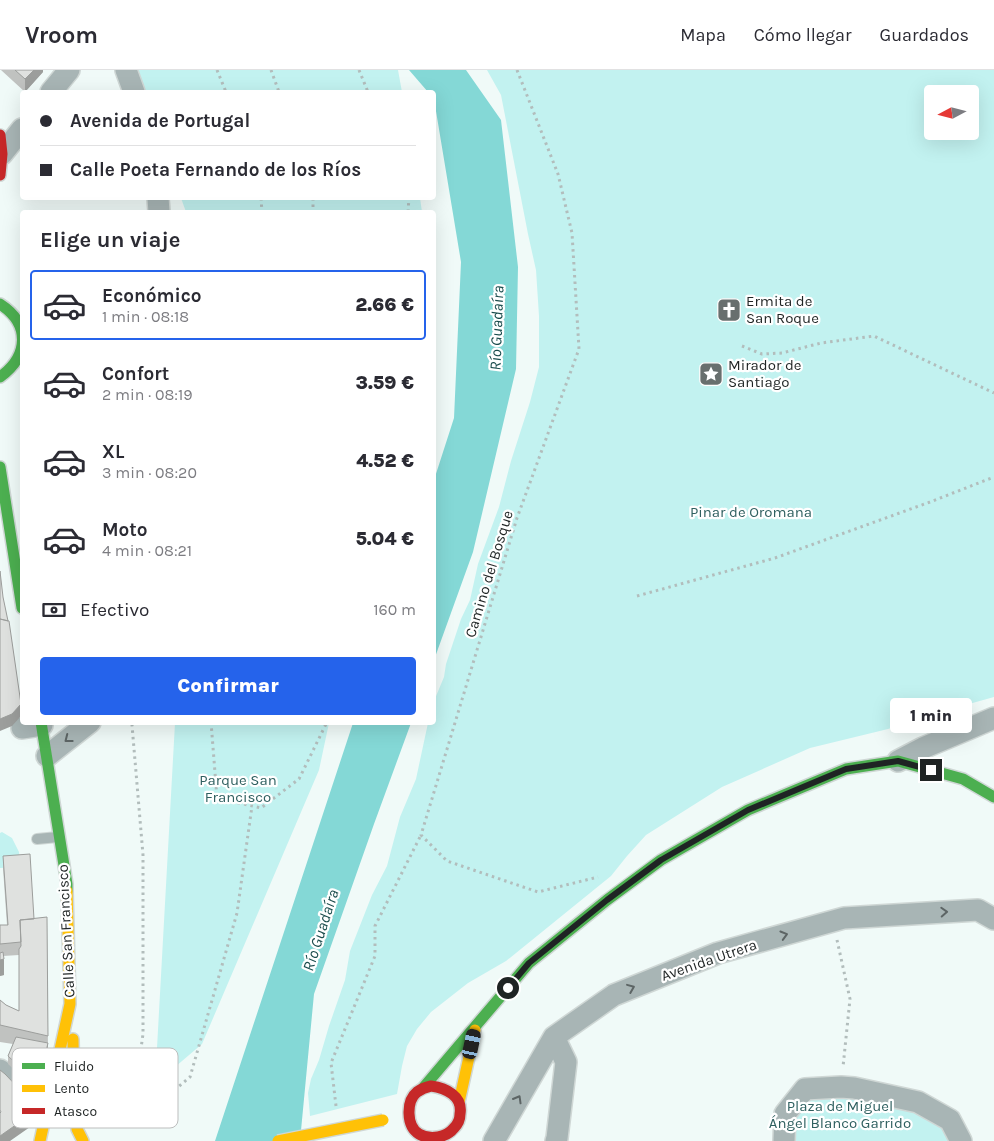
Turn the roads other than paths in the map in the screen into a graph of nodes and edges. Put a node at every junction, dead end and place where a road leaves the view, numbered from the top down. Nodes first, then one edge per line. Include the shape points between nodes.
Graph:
1 (69, 70) edge
2 (126, 70) edge
3 (53, 90) edge
4 (133, 90) edge
5 (20, 130) edge
6 (1, 144) edge
7 (0, 175) edge
8 (2, 290) dead end
9 (3, 306) edge
10 (20, 328) edge
11 (20, 352) edge
12 (0, 377) edge
13 (0, 467) edge
14 (0, 473) edge
15 (20, 596) edge
16 (993, 719) edge
17 (35, 725) edge
18 (86, 725) edge
19 (47, 756) junction
20 (898, 761) junction
21 (994, 796) edge
22 (59, 836) junction
23 (37, 839) dead end
24 (994, 919) edge
25 (70, 1004) junction
26 (476, 1025) junction
27 (554, 1037) junction
28 (73, 1042) junction
29 (63, 1048) edge
30 (71, 1048) edge
31 (73, 1048) edge
32 (0, 1070) edge
33 (12, 1080) edge
34 (424, 1088) junction
35 (459, 1102) junction
36 (410, 1104) junction
37 (392, 1118) junction
38 (45, 1128) edge
39 (77, 1128) edge
40 (454, 1130) junction
41 (416, 1134) edge
42 (40, 1141) edge
43 (83, 1141) edge
44 (278, 1141) edge
45 (450, 1141) edge
46 (494, 1141) edge
47 (556, 1141) edge
48 (784, 1141) edge
49 (961, 1141) edge

1 - 3 street
2 - 4 street
5 - 6 street
6 - 7 main road
8 - 9 main road
9 - 10 main road
11 - 12 main road via 10,370
13 - 14 main road
14 - 15 main road
16 - 20 street
17 - 19 main road, Calle San Francisco
18 -> 19 street
19 - 22 main road, Calle San Francisco
20 - 21 main road via 963,780
20 - 26 main road via 846,769 748,810 661,860 529,963
22 - 23 lane
22 - 25 main road, Calle San Francisco via 67,884
27 -> 24 street, Avenida Utrera via 614,995 718,953 844,918 978,910
25 - 28 main road
25 - 29 main road, Calle San Francisco
26 - 34 main road
26 - 35 main road
46 -> 27 street, Avenida Utrera
27 - 47 street via 566,1062
28 - 30 main road
28 - 31 main road
32 - 33 street
34 - 35 main road via 440,1086 448,1089
34 - 36 main road
35 - 40 main road via 461,1116
36 - 37 main road
36 - 41 main road via 410,1120
37 - 41 main road
37 - 44 main road, bridge
38 - 42 main road
39 - 43 main road
40 - 41 main road via 434,1138
40 - 45 main road
48 - 49 street via 785,1114 805,1089 841,1087 918,1102 950,1120

